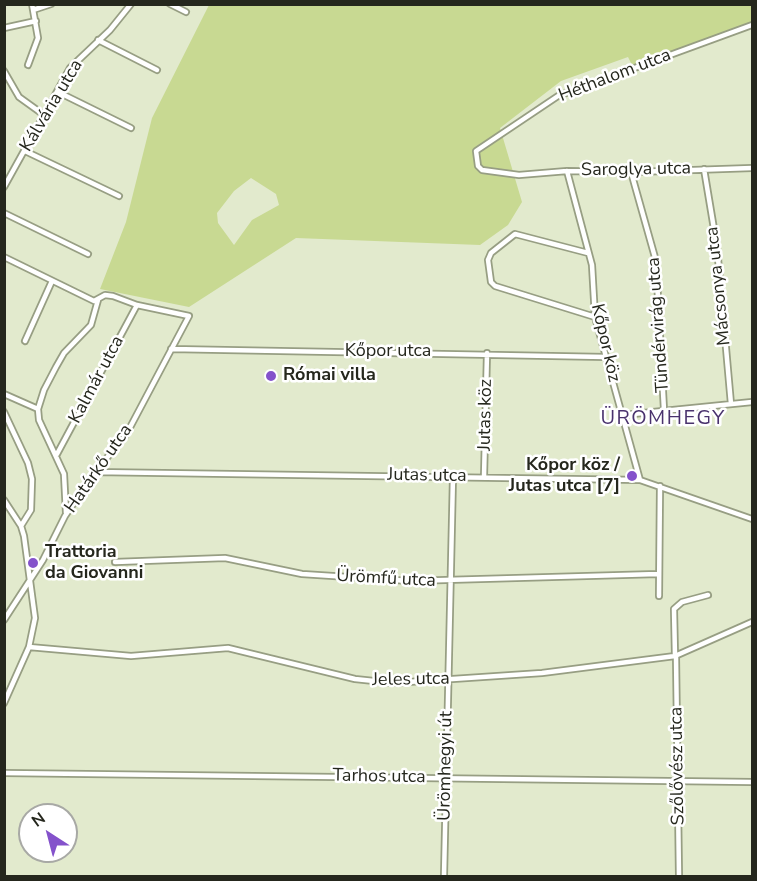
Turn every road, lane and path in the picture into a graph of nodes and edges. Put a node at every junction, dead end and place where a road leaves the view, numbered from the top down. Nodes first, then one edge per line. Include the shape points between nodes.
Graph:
1 (51, 4) edge
2 (131, 4) edge
3 (170, 4) edge
4 (32, 7) edge
5 (186, 12) dead end
6 (36, 21) junction
7 (753, 25) edge
8 (4, 28) edge
9 (98, 40) junction
10 (28, 65) dead end
11 (157, 70) dead end
12 (4, 71) edge
13 (58, 93) junction
14 (44, 115) junction
15 (131, 128) dead end
16 (25, 150) junction
17 (704, 168) junction
18 (753, 168) edge
19 (567, 171) junction
20 (631, 172) junction
21 (519, 175) joint
22 (4, 187) edge
23 (119, 196) dead end
24 (4, 213) edge
25 (588, 253) junction
26 (88, 254) dead end
27 (4, 257) edge
28 (52, 281) junction
29 (98, 300) junction
30 (137, 305) junction
31 (595, 317) junction
32 (25, 341) dead end
33 (171, 349) junction
34 (487, 353) junction
35 (606, 357) junction
36 (4, 394) edge
37 (753, 402) edge
38 (731, 404) junction
39 (38, 409) junction
40 (664, 410) junction
41 (4, 412) edge
42 (622, 415) junction
43 (57, 454) junction
44 (94, 472) junction
45 (453, 476) junction
46 (484, 477) junction
47 (640, 480) junction
48 (660, 486) junction
49 (4, 500) edge
50 (65, 516) junction
51 (753, 519) edge
52 (21, 526) junction
53 (115, 562) dead end
54 (658, 574) junction
55 (30, 579) junction
56 (450, 582) junction
57 (708, 595) dead end
58 (658, 596) dead end
59 (4, 621) edge
60 (753, 622) edge
61 (29, 647) junction
62 (676, 656) junction
63 (447, 680) junction
64 (4, 703) edge
65 (4, 773) edge
66 (446, 778) junction
67 (679, 781) junction
68 (753, 782) edge
69 (444, 876) edge
70 (679, 876) edge

1 - 4 street
2 - 9 street, Kálvária utca
3 - 5 street
4 - 6 street
6 - 8 street
6 - 10 street via 38,33
7 - 21 street, Héthalom utca via 558,96 476,151 482,170
9 - 11 street
9 - 13 street, Kálvária utca via 70,68
12 - 14 street via 19,98
13 - 14 street, Kálvária utca
13 - 15 street
14 - 16 street, Kálvária utca
16 - 22 street, Kálvária utca
16 - 23 street
17 - 18 street, Saroglya utca
17 - 20 street, Saroglya utca
17 - 38 street, Mácsonya utca via 718,256
19 - 20 street, Saroglya utca
19 - 21 street, Saroglya utca
19 - 25 street, Kőpor köz
20 - 40 street, Tündérvirág utca via 656,261
24 - 26 street
25 - 31 street, Kőpor köz
25 - 31 street via 515,234 489,256 491,282
27 - 28 street
28 - 29 street
28 - 32 street
29 - 30 street via 113,296
29 - 39 street via 91,326 64,353
30 - 33 street, Határkő utca via 189,316
30 - 43 street, Kalmár utca
31 - 35 street, Kőpor köz
33 - 34 street, Kőpor utca
33 - 44 street, Határkő utca via 126,435
34 - 35 street, Kőpor utca
34 - 46 street, Jutas köz
35 - 42 street, Kőpor köz
36 - 39 street
37 - 38 street
38 - 40 street
39 - 43 street via 39,420
40 - 42 street
41 - 52 street via 32,479 31,507
42 - 47 street, Kőpor köz
43 - 50 street via 66,482
44 - 45 street, Jutas utca
44 - 50 street, Határkő utca
45 - 46 street, Jutas utca
45 - 56 street, Ürömhegyi út
46 - 47 street, Jutas utca
47 - 48 street, Jutas utca
48 - 51 street, Jutas utca
48 - 54 street
49 - 52 street
50 - 55 street, Határkő utca
52 - 55 street
53 - 56 street, Ürömfű utca via 225,558 302,574
54 - 56 street, Ürömfű utca
54 - 58 street
55 - 59 street, Határkő utca
55 - 61 street via 34,627
56 - 63 street, Ürömhegyi út
57 - 62 street, Szőlővész utca via 682,602 674,609
60 - 62 street, Jeles utca
61 - 63 street, Jeles utca via 131,656 228,648 373,683
61 - 64 street
62 - 63 street, Jeles utca
62 - 67 street, Szőlővész utca
63 - 66 street, Ürömhegyi út
65 - 66 street, Tarhos utca
66 - 67 street, Tarhos utca
66 - 69 street, Ürömhegyi út
67 - 68 street, Tarhos utca
67 - 70 street, Szőlővész utca

